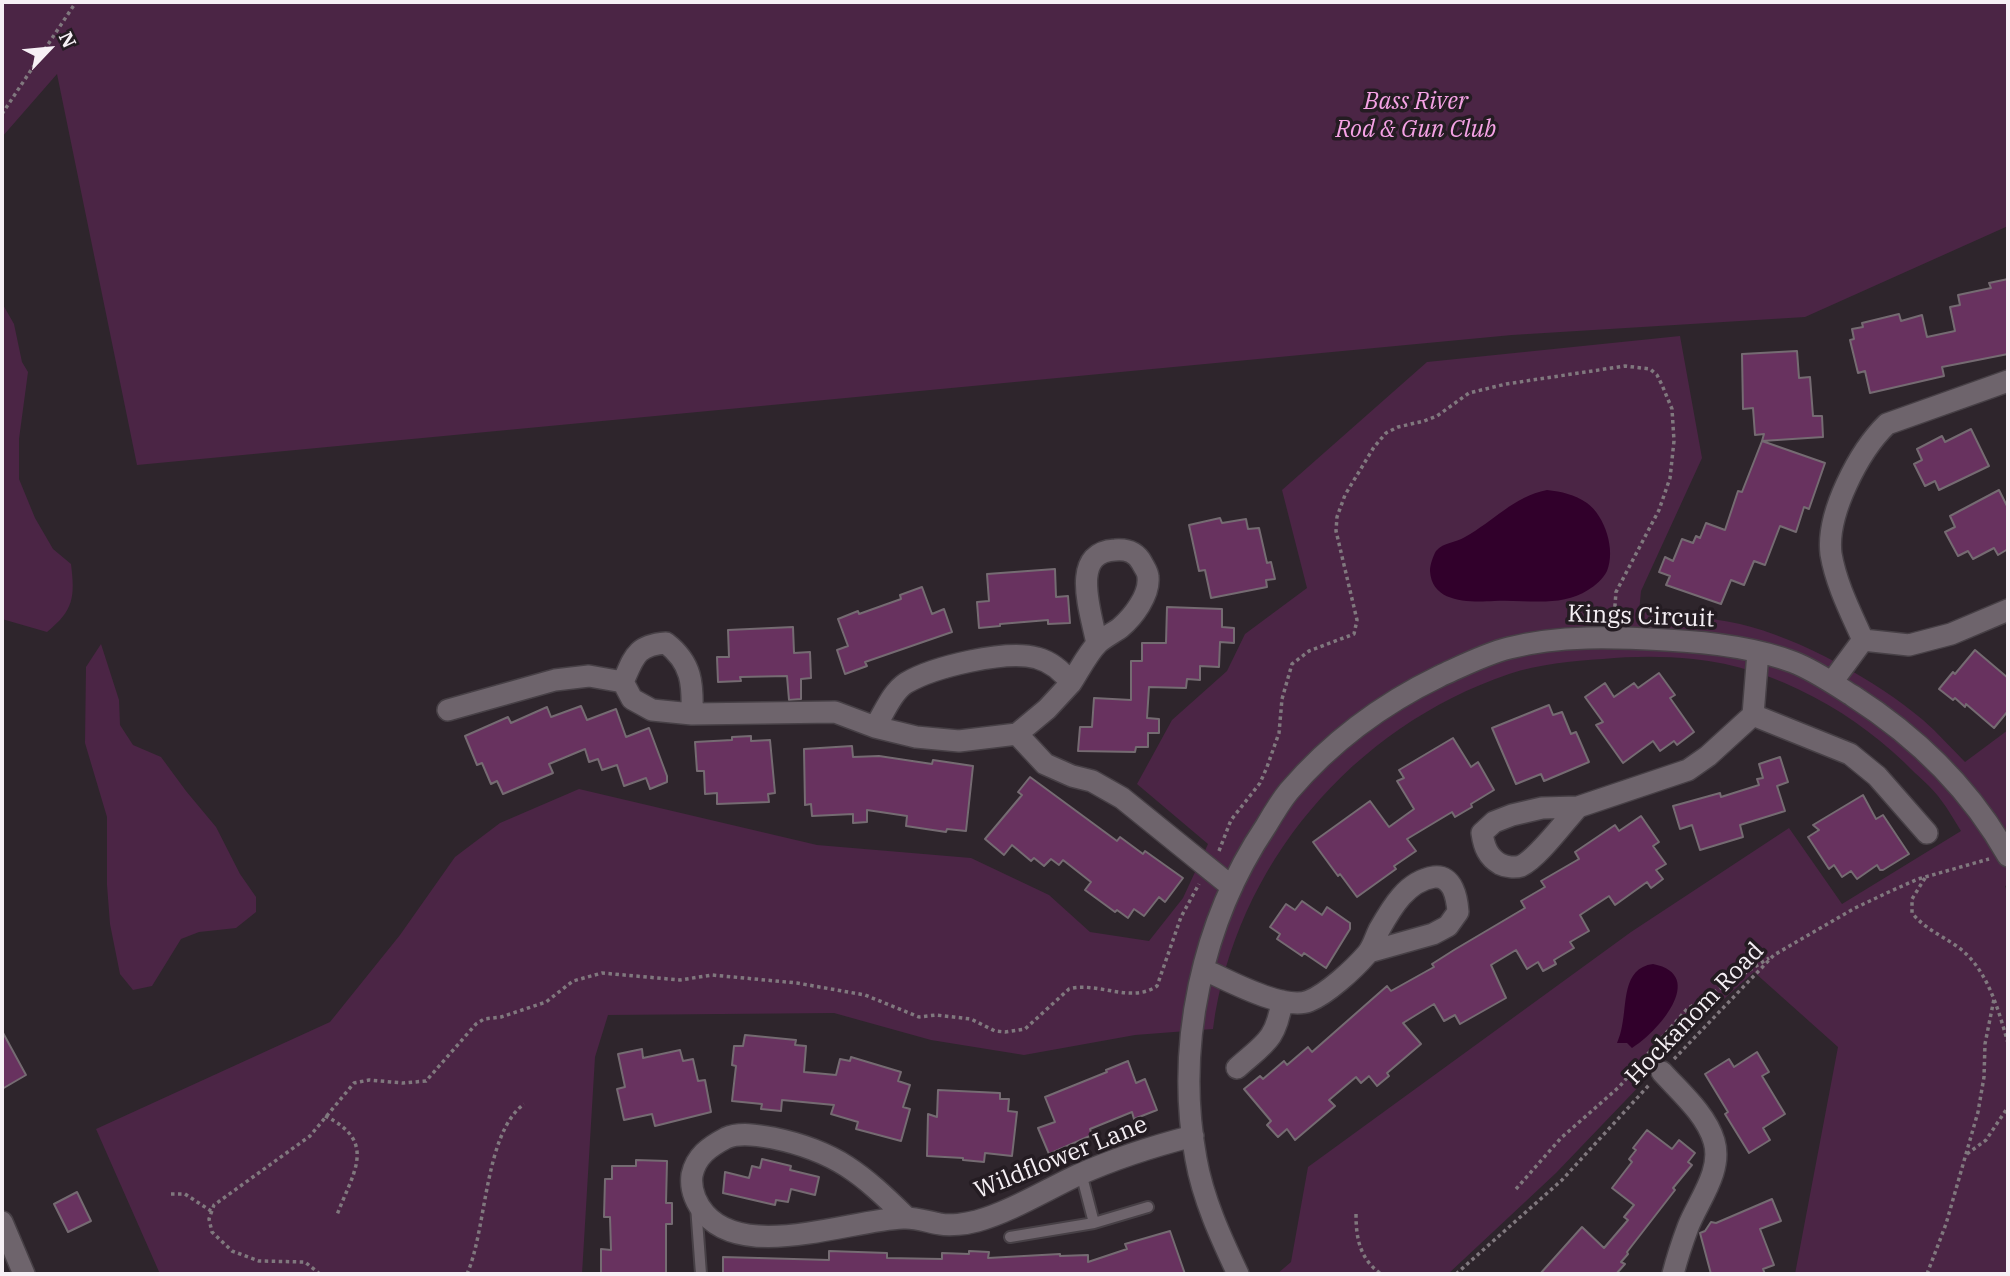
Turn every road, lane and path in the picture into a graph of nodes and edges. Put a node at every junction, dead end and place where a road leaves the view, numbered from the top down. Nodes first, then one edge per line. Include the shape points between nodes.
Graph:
1 (76, 2) edge
2 (2, 114) edge
3 (2008, 381) edge
4 (2008, 610) edge
5 (1617, 638) junction
6 (1863, 640) junction
7 (1097, 644) dead end
8 (1758, 652) junction
9 (623, 682) junction
10 (1832, 682) junction
11 (1071, 683) junction
12 (448, 710) dead end
13 (692, 715) junction
14 (1753, 715) junction
15 (875, 727) junction
16 (1017, 734) junction
17 (1578, 807) dead end
18 (1927, 833) dead end
19 (2008, 855) edge
20 (1210, 868) junction
21 (1926, 877) junction
22 (1233, 887) junction
23 (1369, 952) dead end
24 (1774, 955) junction
25 (1203, 969) junction
26 (1994, 999) junction
27 (1282, 1001) junction
28 (2008, 1043) edge
29 (1237, 1068) dead end
30 (1662, 1072) junction
31 (524, 1104) dead end
32 (2008, 1107) edge
33 (325, 1116) junction
34 (1194, 1136) junction
35 (1967, 1154) junction
36 (1082, 1174) junction
37 (1516, 1189) dead end
38 (171, 1194) dead end
39 (696, 1204) junction
40 (1148, 1207) dead end
41 (211, 1211) junction
42 (1356, 1214) dead end
43 (337, 1215) dead end
44 (906, 1217) junction
45 (2, 1222) edge
46 (1094, 1223) junction
47 (1010, 1237) dead end
48 (24, 1274) edge
49 (320, 1274) edge
50 (467, 1274) edge
51 (701, 1274) edge
52 (1238, 1274) edge
53 (1381, 1274) edge
54 (1456, 1274) edge
55 (1673, 1274) edge
56 (1927, 1274) edge

1 - 2 path
3 - 6 street via 1887,424 1874,437 1849,481 1833,520 1831,552 1838,582
4 - 6 street via 1951,634 1909,645
5 - 8 street, Kings Circuit via 1690,641
5 - 20 path via 1616,592 1659,510 1670,478 1674,423 1657,375 1650,369 1625,366 1506,384 1469,393 1437,416 1386,433 1345,495 1337,517 1335,531 1357,620 1354,634 1309,650 1292,664 1279,733 1267,766 1260,783 1231,820
5 - 22 street, Kings Circuit via 1508,648 1404,694 1348,733 1288,792 1251,848
6 - 10 street
7 - 11 street
8 - 10 street, Kings Circuit via 1795,663
8 - 14 street
9 - 12 street via 589,676 555,680
9 - 13 street via 632,699 652,710
9 - 13 street via 633,658 649,645 666,643 680,654 693,685
10 - 19 street, Kings Circuit via 1882,715 1941,765 1977,807
11 - 15 street via 1061,670 1037,658 1002,655 940,669 905,684
11 - 16 street
13 - 15 street via 835,712
14 - 17 street via 1688,770
14 - 18 street via 1850,754 1877,776
15 - 16 street via 959,741
16 - 20 street via 1045,764 1122,798
19 - 21 path, Hockanom Road
20 - 22 street
20 - 33 path via 1181,917 1157,986 1140,993 1069,989 1025,1029 995,1031 971,1019 919,1017 865,995 797,983 712,975 680,980 602,973 573,981 546,1002 476,1024 426,1081 354,1083
21 - 24 path, Hockanom Road via 1855,908
21 - 26 path via 1912,899 1912,913 1970,958
22 - 25 street, Kings Circuit via 1217,919
23 - 27 street via 1307,1002
24 - 30 path, Hockanom Road
24 - 37 path via 1686,1009 1619,1087 1561,1138
25 - 27 street
25 - 34 street, Kings Circuit via 1191,1036 1189,1096
26 - 28 path
26 - 35 path via 1982,1095
27 - 29 street via 1278,1026
30 - 54 path, Hockanom Road via 1562,1180
30 - 55 street via 1709,1129 1716,1151 1716,1163
31 - 50 path via 514,1111 499,1147
32 - 35 path via 1986,1140
33 - 41 path via 310,1136 222,1198
33 - 43 path via 344,1127 356,1144 356,1170
34 - 36 street, Wildflower Lane via 1124,1155
34 - 52 street, Kings Circuit via 1209,1205
35 - 56 path
36 - 44 street, Wildflower Lane via 976,1221 944,1225
36 - 46 lane
38 - 41 path via 186,1194
39 - 44 street, Wildflower Lane via 713,1223 733,1233 758,1236 800,1236
39 - 44 street via 691,1181 695,1163 708,1148 729,1136 757,1134 799,1143 833,1157 866,1178
39 - 51 lane
40 - 46 lane
41 - 49 path via 212,1232 232,1251 259,1261 305,1262
42 - 53 path via 1362,1252
45 - 48 street
46 - 47 lane

